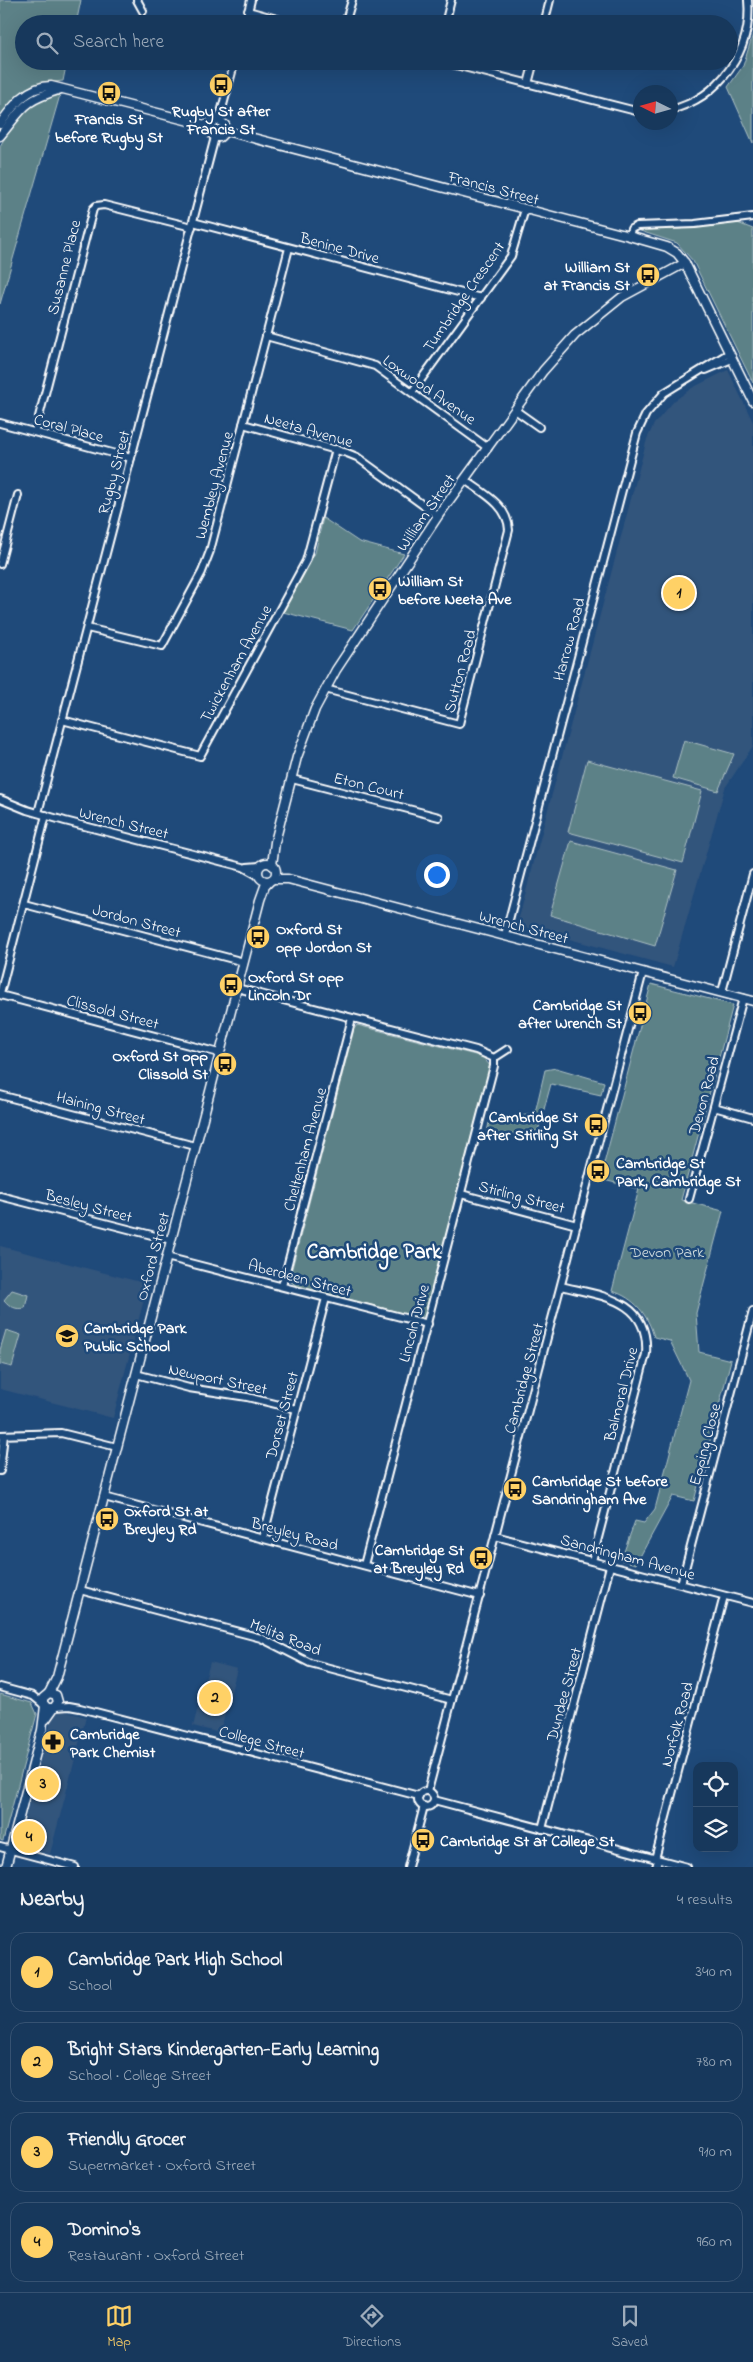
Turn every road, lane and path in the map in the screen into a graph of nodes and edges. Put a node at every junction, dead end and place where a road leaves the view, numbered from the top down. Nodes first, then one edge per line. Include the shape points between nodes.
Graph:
1 (137, 0) edge
2 (251, 0) edge
3 (352, 0) edge
4 (451, 0) edge
5 (550, 0) edge
6 (748, 0) edge
7 (143, 11) dead end
8 (248, 11) junction
9 (247, 15) edge
10 (262, 15) edge
11 (348, 15) edge
12 (447, 15) edge
13 (546, 15) edge
14 (738, 53) edge
15 (233, 70) edge
16 (474, 70) edge
17 (532, 70) edge
18 (730, 70) edge
19 (528, 84) junction
20 (63, 88) junction
21 (678, 107) edge
22 (633, 110) edge
23 (220, 120) junction
24 (0, 124) edge
25 (209, 126) junction
26 (226, 131) junction
27 (0, 136) edge
28 (214, 137) junction
29 (525, 209) junction
30 (753, 218) edge
31 (192, 225) junction
32 (629, 236) junction
33 (289, 248) junction
34 (686, 263) junction
35 (481, 298) junction
36 (266, 336) junction
37 (731, 356) junction
38 (412, 392) junction
39 (753, 401) edge
40 (515, 410) junction
41 (0, 423) edge
42 (243, 424) junction
43 (539, 427) dead end
44 (35, 432) junction
45 (488, 448) junction
46 (336, 449) junction
47 (131, 458) junction
48 (465, 480) junction
49 (18, 495) dead end
50 (438, 516) junction
51 (0, 564) edge
52 (87, 628) junction
53 (325, 689) junction
54 (62, 720) junction
55 (292, 779) junction
56 (0, 799) edge
57 (38, 814) junction
58 (46, 816) junction
59 (439, 817) dead end
60 (267, 873) junction
61 (753, 874) edge
62 (750, 899) edge
63 (24, 904) junction
64 (505, 935) junction
65 (244, 962) junction
66 (643, 972) junction
67 (237, 988) junction
68 (722, 992) junction
69 (0, 995) edge
70 (743, 998) junction
71 (753, 1000) edge
72 (352, 1018) junction
73 (508, 1049) dead end
74 (220, 1052) junction
75 (494, 1058) junction
76 (0, 1095) edge
77 (714, 1107) junction
78 (753, 1118) edge
79 (195, 1146) junction
80 (461, 1194) junction
81 (0, 1196) edge
82 (689, 1198) dead end
83 (576, 1225) junction
84 (171, 1240) junction
85 (166, 1256) junction
86 (282, 1286) junction
87 (561, 1286) junction
88 (326, 1298) junction
89 (753, 1311) edge
90 (428, 1324) junction
91 (136, 1374) junction
92 (296, 1410) junction
93 (2, 1435) edge
94 (117, 1447) junction
95 (0, 1471) edge
96 (104, 1497) junction
97 (495, 1536) junction
98 (263, 1538) junction
99 (592, 1561) junction
100 (364, 1565) junction
101 (610, 1566) junction
102 (682, 1584) junction
103 (80, 1590) junction
104 (480, 1596) junction
105 (724, 1596) junction
106 (753, 1603) edge
107 (0, 1687) edge
108 (30, 1695) junction
109 (52, 1695) junction
110 (452, 1700) junction
111 (69, 1706) junction
112 (49, 1707) junction
113 (428, 1791) junction
114 (419, 1796) junction
115 (434, 1800) junction
116 (424, 1806) junction
117 (542, 1829) junction
118 (0, 1847) edge
119 (11, 1850) junction
120 (656, 1859) junction
121 (6, 1867) edge
122 (75, 1867) edge
123 (408, 1867) edge
124 (656, 1867) edge
125 (687, 1867) edge

1 - 7 street
2 - 8 street
3 - 11 street
4 - 12 street
5 - 13 street
6 - 14 street via 744,41
8 - 9 street
8 - 10 street
15 - 23 street
16 - 19 street
17 - 19 street
18 - 21 street via 704,96
19 - 22 street
20 - 24 street via 46,86 31,92 16,102
20 - 25 street
20 - 27 street via 28,102
23 - 25 street
23 - 26 street
25 - 28 street
26 - 28 street via 220,137
26 - 29 street, Francis Street
28 - 31 street, Rugby Street
29 - 32 street, Francis Street
29 - 35 street, Tumbridge Crescent via 513,252
30 - 32 street via 637,226 631,229
31 - 33 street, Benine Drive
31 - 44 street, Susanne Place via 104,205 93,209
31 - 47 street, Rugby Street
32 - 34 street, Francis Street via 667,247
33 - 35 street, Benine Drive
33 - 36 street, Wembley Avenue
34 - 37 street
34 - 40 street, William Street via 622,297 586,324 554,357
35 - 38 street, Tumbridge Crescent
36 - 38 street, Loxwood Avenue via 367,363
36 - 42 street, Wembley Avenue
37 - 39 street
37 - 64 street, Harrow Road via 674,385 646,414 637,433
38 - 45 street, Loxwood Avenue
40 - 43 street
40 - 45 street, William Street
41 - 44 street, Coral Place
42 - 46 street, Neeta Avenue
42 - 52 street, Wembley Avenue via 208,558 162,646
44 - 47 street, Coral Place
45 - 48 street, William Street
46 - 50 street, Neeta Avenue via 357,458
46 - 54 street, Twickenham Avenue via 306,561 200,756
47 - 52 street, Rugby Street
48 - 50 street, William Street
48 - 53 street, Sutton Road via 502,508 509,530 459,724
49 - 51 street
50 - 53 street, William Street
52 - 54 street, Rugby Street
53 - 55 street, William Street via 303,739
54 - 57 street, Rugby Street
55 - 59 street, Eton Court
55 - 60 street, William Street
56 - 57 street, Wrench Street
57 - 58 street, Wrench Street
58 - 60 street, Wrench Street
58 - 63 street
60 - 64 street, Wrench Street
60 - 65 street, Oxford Street
61 - 62 street
62 - 68 street
63 - 65 street, Jordon Street
63 - 69 street
64 - 66 street, Wrench Street
65 - 67 street, Oxford Street
66 - 68 street, Wrench Street
66 - 83 street, Cambridge Street
67 - 72 street
67 - 74 street, Oxford Street
68 - 70 street, Wrench Street
69 - 74 street, Clissold Street
70 - 71 street, Wrench Street
70 - 77 street, Devon Road
72 - 75 street
72 - 86 street, Cheltenham Avenue
73 - 75 street
74 - 79 street, Oxford Street
75 - 80 street, Lincoln Drive
76 - 79 street, Haining Street
77 - 78 street
77 - 82 street, Devon Road
79 - 84 street, Oxford Street
80 - 83 street, Stirling Street
80 - 90 street, Lincoln Drive
81 - 84 street, Besley Street
83 - 87 street, Cambridge Street
84 - 85 street, Oxford Street
85 - 86 street, Aberdeen Street
85 - 91 street, Oxford Street
86 - 88 street, Aberdeen Street
87 - 97 street, Cambridge Street
87 - 99 street, Balmoral Drive via 610,1298 627,1306 640,1322 646,1340 646,1354
88 - 90 street, Aberdeen Street
88 - 92 street, Dorset Street
89 - 102 street, Epping Close
90 - 100 street, Lincoln Drive
91 - 92 street, Newport Street
91 - 94 street, Oxford Street
92 - 98 street, Dorset Street
93 - 94 street via 61,1433
93 - 95 street
94 - 96 street, Oxford Street
96 - 98 street, Breyley Road
96 - 103 street, Oxford Street
97 - 99 street, Sandringham Avenue
97 - 104 street, Cambridge Street
98 - 100 street, Breyley Road
99 - 101 street, Sandringham Avenue
100 - 104 street, Breyley Road
101 - 102 street, Sandringham Avenue
101 - 117 street, Dundee Street
102 - 105 street, Sandringham Avenue
103 - 109 street, Oxford Street
103 - 110 street, Melita Road via 261,1638 304,1661
104 - 110 street, Cambridge Street
105 - 106 street, Sandringham Avenue
105 - 120 street, Norfolk Road
107 - 108 street
108 - 109 street
108 - 112 street
109 - 111 street, College Street
109 - 112 street via 58,1702
109 - 112 street via 43,1698
110 - 113 street, Cambridge Street
111 - 112 street, College Street
111 - 114 street, College Street
112 - 119 street
113 - 114 street
113 - 115 street
114 - 116 street
115 - 116 street via 429,1806
115 - 117 street
116 - 123 street
117 - 120 street
118 - 119 street
119 - 121 street
119 - 122 street
120 - 124 street, Norfolk Road
120 - 125 street

